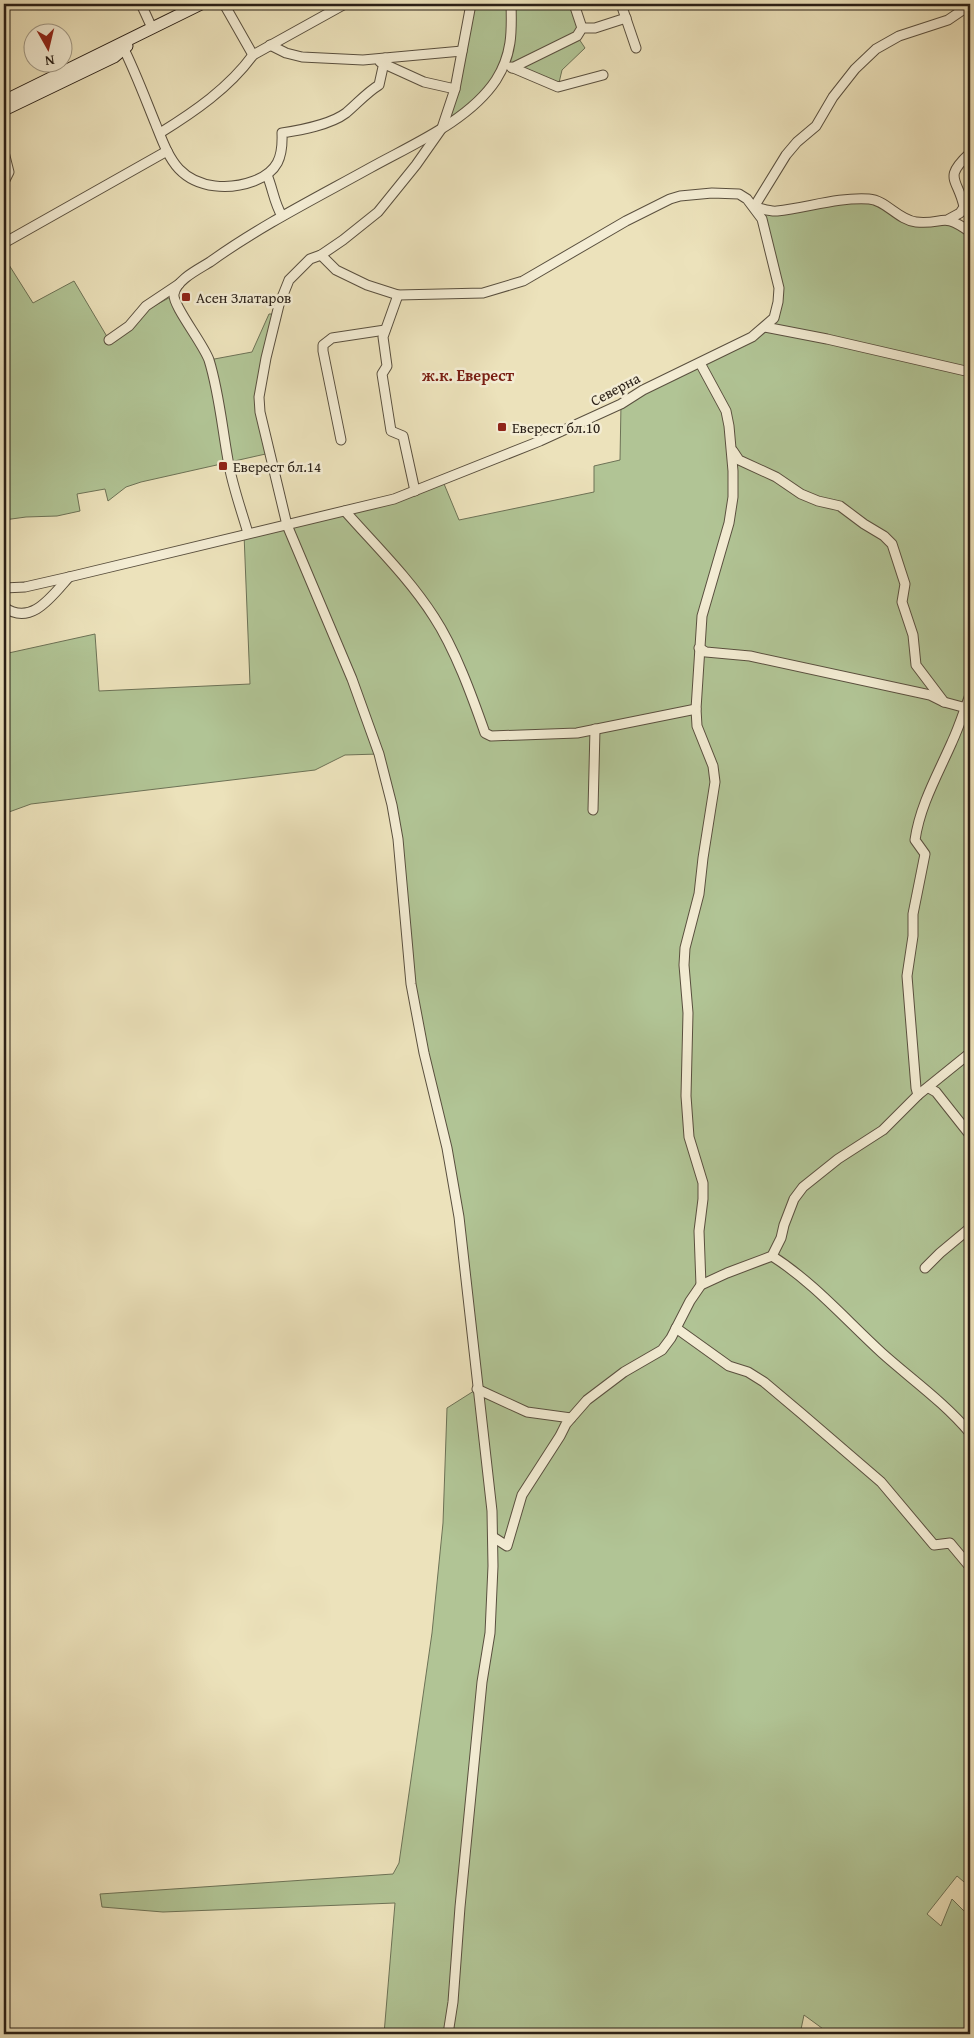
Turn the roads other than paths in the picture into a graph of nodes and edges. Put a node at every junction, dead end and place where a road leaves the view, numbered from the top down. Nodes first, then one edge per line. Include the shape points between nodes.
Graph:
1 (141, 4) edge
2 (201, 4) edge
3 (224, 4) edge
4 (345, 4) edge
5 (470, 4) edge
6 (511, 4) edge
7 (574, 4) edge
8 (621, 4) edge
9 (970, 5) edge
10 (626, 18) junction
11 (582, 28) junction
12 (147, 31) junction
13 (270, 45) junction
14 (123, 46) junction
15 (636, 48) dead end
16 (462, 51) junction
17 (253, 55) junction
18 (384, 61) junction
19 (508, 66) junction
20 (603, 75) dead end
21 (455, 89) junction
22 (4, 101) edge
23 (4, 110) edge
24 (442, 128) junction
25 (160, 133) junction
26 (167, 151) junction
27 (4, 152) edge
28 (970, 153) edge
29 (267, 175) junction
30 (4, 182) edge
31 (754, 207) junction
32 (282, 216) junction
33 (949, 219) junction
34 (970, 232) edge
35 (4, 244) edge
36 (321, 254) junction
37 (179, 284) junction
38 (398, 295) junction
39 (765, 327) junction
40 (385, 330) junction
41 (109, 340) dead end
42 (700, 363) junction
43 (970, 372) edge
44 (341, 440) dead end
45 (731, 448) junction
46 (415, 491) junction
47 (345, 511) junction
48 (287, 525) junction
49 (248, 534) junction
50 (69, 577) junction
51 (4, 588) edge
52 (4, 606) edge
53 (699, 648) junction
54 (970, 696) edge
55 (944, 702) junction
56 (968, 708) edge
57 (696, 709) junction
58 (595, 729) junction
59 (593, 810) dead end
60 (970, 1053) edge
61 (929, 1088) junction
62 (918, 1095) junction
63 (970, 1135) edge
64 (970, 1228) edge
65 (772, 1256) junction
66 (925, 1268) dead end
67 (701, 1285) junction
68 (676, 1328) junction
69 (477, 1389) junction
70 (568, 1421) junction
71 (970, 1433) edge
72 (493, 1536) junction
73 (970, 1566) edge
74 (448, 2034) edge

1 - 12 street
2 - 12 street
3 - 17 street
4 - 13 street
5 - 16 street
6 - 19 street
7 - 11 street
8 - 10 street
9 - 31 street via 948,20 899,36 876,49 833,97 816,126 786,155
10 - 11 street via 594,28
10 - 15 street
11 - 19 street via 577,36
12 - 14 street
13 - 17 street
13 - 18 street via 302,57
14 - 22 street
14 - 23 street via 114,56
14 - 25 street
16 - 18 street
16 - 21 street
17 - 25 street via 218,92
18 - 21 street via 424,82
18 - 29 street via 379,85 344,114 306,129 282,133 279,160
19 - 20 street via 558,87
19 - 24 street via 486,94
21 - 24 street
24 - 32 street
24 - 36 street via 378,212
25 - 26 street
26 - 29 street via 187,175 214,186 243,185
26 - 35 street
27 - 30 street via 9,172
28 - 33 street via 959,163 953,180 964,207
29 - 32 street via 274,203
31 - 33 street via 775,211 818,203 870,199 903,219 915,222
31 - 38 street via 738,194 712,193 670,199 523,281 483,293
31 - 39 street, Северна via 762,219 779,288 774,318
32 - 37 street
33 - 34 street
36 - 38 street via 336,270
36 - 48 street via 300,267 284,291 259,396
37 - 41 street via 146,306 129,326
37 - 49 street via 174,294 177,308 209,360 228,462
38 - 40 street
39 - 42 street, Северна via 752,338
39 - 43 street
40 - 44 street via 332,338 323,345
40 - 46 street via 383,338 388,366 382,374 391,431 403,436
42 - 45 street via 726,411
42 - 46 street, Северна via 540,441
45 - 53 street via 733,497 729,523 702,616
45 - 55 street via 739,460 776,477 801,494 840,506 892,544 906,584 902,602 913,635 916,665
46 - 47 street, Северна
47 - 48 street, Северна
47 - 58 street via 410,583 435,618 464,678 485,733 491,736 526,736
48 - 49 street, Северна
48 - 69 street via 352,679 379,754 392,805 411,984 454,1182
49 - 50 street, Северна
50 - 51 street, Северна via 25,587
50 - 52 street via 43,605 30,613 18,614
53 - 55 street via 706,652 750,656 930,695
53 - 57 street
54 - 56 street
55 - 56 street
56 - 62 street via 936,774 915,840 924,854 913,914 907,976
57 - 58 street
57 - 67 street via 697,726 713,766 715,782 699,894 685,948 684,965 688,1013 686,1096 689,1137 703,1184 704,1199 699,1231
58 - 59 street
60 - 61 street
61 - 62 street
61 - 63 street via 936,1092
62 - 65 street via 882,1130 803,1187 794,1199
64 - 66 street
65 - 67 street
65 - 71 street via 811,1286 882,1353 948,1408
67 - 68 street
68 - 70 street via 662,1350 599,1390
68 - 73 street via 729,1366 748,1372 779,1394 881,1482 934,1545 950,1543
69 - 70 street via 527,1412
69 - 72 street
70 - 72 street via 522,1495 507,1546
72 - 74 street via 490,1633 482,1682

